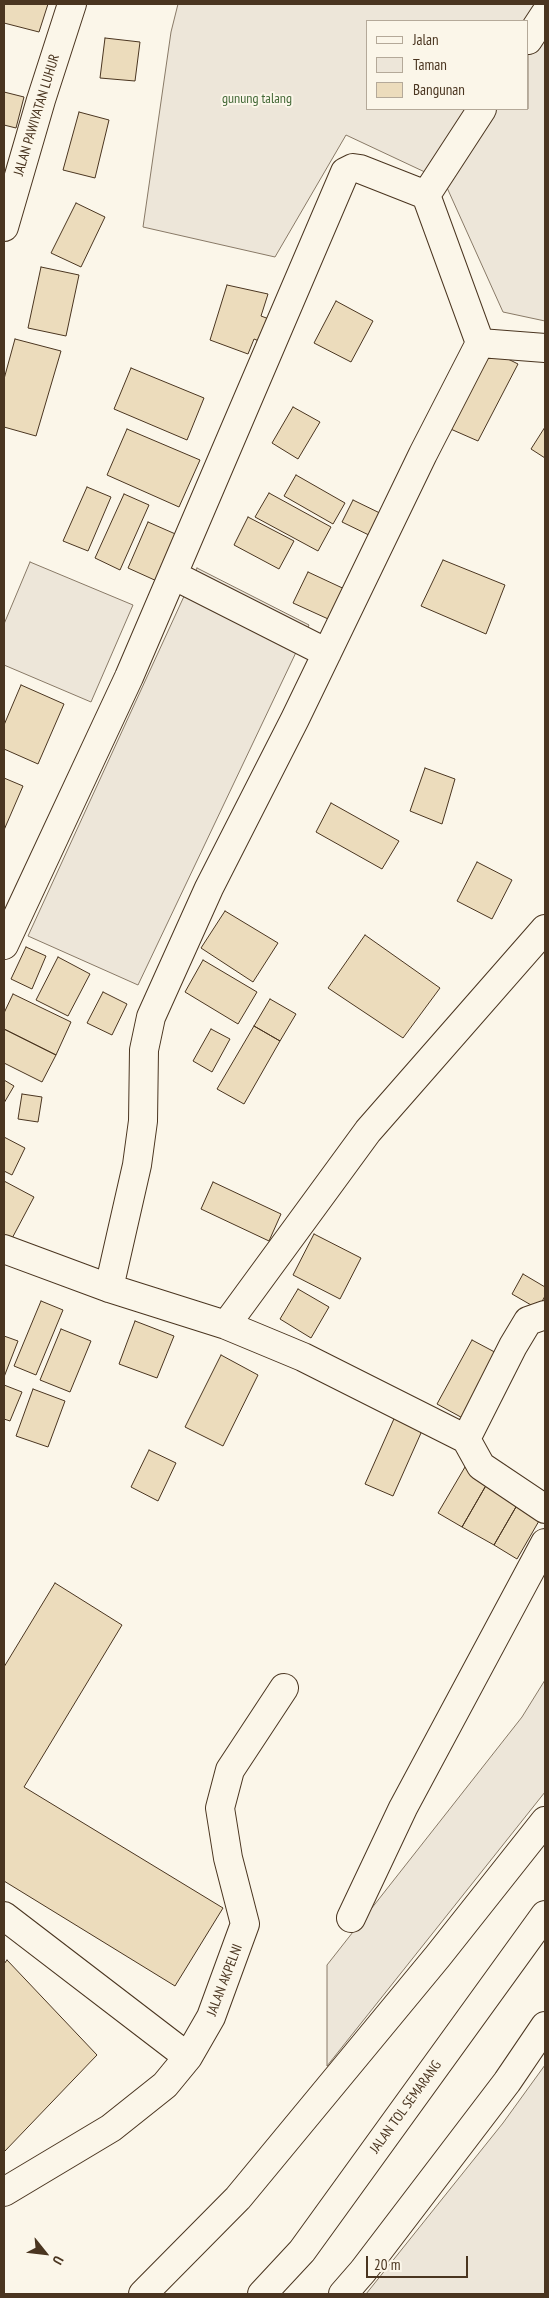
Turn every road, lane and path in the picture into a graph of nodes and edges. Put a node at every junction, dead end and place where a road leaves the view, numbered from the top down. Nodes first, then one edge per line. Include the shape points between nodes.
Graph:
1 (72, 4) edge
2 (545, 14) edge
3 (529, 38) edge
4 (481, 110) edge
5 (426, 195) junction
6 (4, 227) edge
7 (480, 343) junction
8 (545, 348) edge
9 (172, 575) junction
10 (327, 653) junction
11 (545, 929) edge
12 (4, 945) edge
13 (4, 1252) edge
14 (109, 1288) junction
15 (545, 1315) edge
16 (226, 1324) junction
17 (466, 1439) junction
18 (545, 1510) edge
19 (545, 1543) edge
20 (284, 1688) dead end
21 (545, 1821) edge
22 (545, 1915) edge
23 (4, 1916) edge
24 (351, 1918) dead end
25 (545, 2026) edge
26 (188, 2057) junction
27 (4, 2192) edge
28 (143, 2294) edge
29 (262, 2294) edge
30 (343, 2294) edge

1 - 6 main road, JALAN PAWIYATAN LUHUR
2 - 3 main road
4 - 5 main road
5 - 7 main road
5 - 9 main road via 360,169 345,172
7 - 8 main road
7 - 10 main road
9 - 10 main road
9 - 12 main road via 129,677
10 - 14 main road via 209,888 151,1017 144,1050 143,1121 137,1165
11 - 16 main road via 368,1131
13 - 14 main road
14 - 16 main road
15 - 17 main road via 528,1321
16 - 17 main road via 303,1357
17 - 18 main road via 481,1466
19 - 24 main road via 403,1808
20 - 26 main road, JALAN AKPELNI via 230,1770 220,1808 228,1858 245,1924 211,2017
21 - 28 main road via 238,2198
22 - 29 main road, JALAN TOL SEMARANG via 302,2251
23 - 26 main road
25 - 30 main road via 501,2090
26 - 27 main road, JALAN AKPELNI via 165,2085 111,2128

